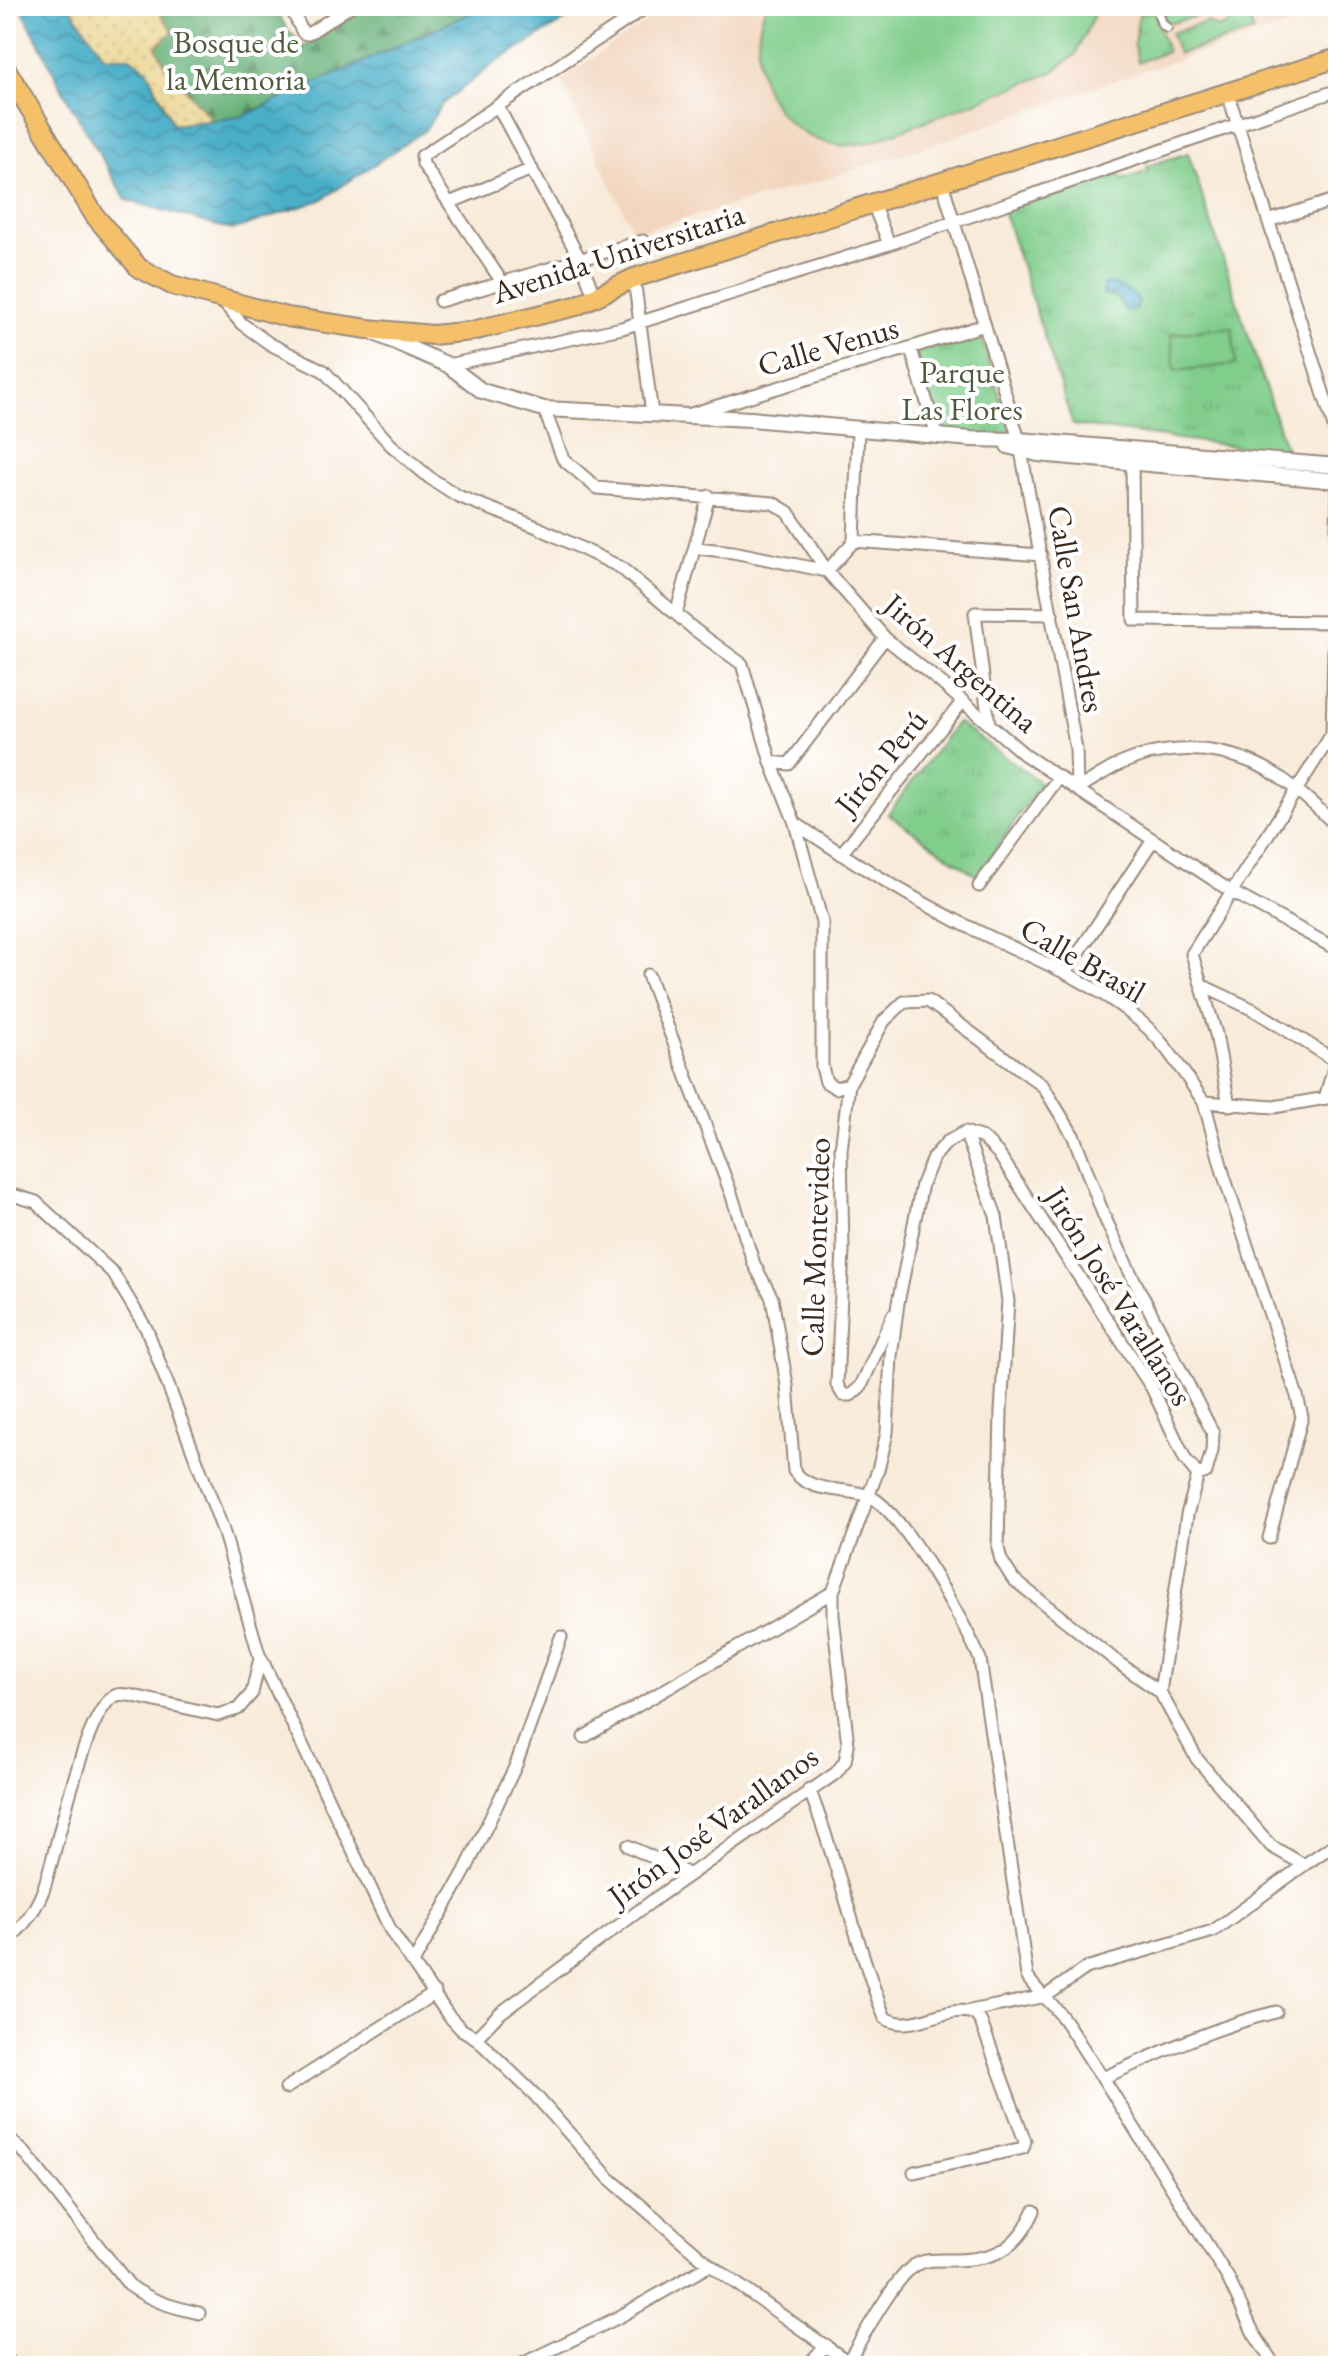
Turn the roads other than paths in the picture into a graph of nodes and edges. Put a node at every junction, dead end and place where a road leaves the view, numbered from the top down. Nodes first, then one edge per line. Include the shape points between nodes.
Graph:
1 (290, 6) edge
2 (351, 6) edge
3 (648, 6) edge
4 (1156, 6) edge
5 (1167, 28) dead end
6 (1338, 58) edge
7 (6, 69) edge
8 (1338, 90) edge
9 (1227, 91) junction
10 (498, 107) junction
11 (1237, 125) junction
12 (532, 169) junction
13 (942, 182) junction
14 (1338, 199) edge
15 (449, 203) junction
16 (873, 204) junction
17 (1268, 221) junction
18 (954, 222) junction
19 (643, 241) dead end
20 (889, 244) junction
21 (581, 261) junction
22 (634, 278) junction
23 (502, 282) junction
24 (595, 298) junction
25 (223, 301) junction
26 (440, 301) dead end
27 (640, 321) junction
28 (985, 325) junction
29 (368, 329) junction
30 (911, 349) junction
31 (448, 365) junction
32 (544, 409) junction
33 (652, 414) junction
34 (685, 415) junction
35 (858, 429) junction
36 (937, 436) junction
37 (1338, 439) edge
38 (1020, 444) junction
39 (1132, 463) junction
40 (1338, 466) edge
41 (1338, 484) edge
42 (709, 496) junction
43 (854, 541) junction
44 (697, 548) junction
45 (1041, 555) junction
46 (827, 571) junction
47 (6, 608) edge
48 (676, 614) junction
49 (1052, 614) junction
50 (1334, 622) junction
51 (885, 638) junction
52 (6, 652) edge
53 (963, 701) junction
54 (989, 724) junction
55 (771, 762) junction
56 (1059, 777) junction
57 (1077, 789) junction
58 (1296, 790) junction
59 (795, 823) junction
60 (1338, 827) edge
61 (1153, 840) junction
62 (841, 854) junction
63 (979, 886) dead end
64 (1232, 892) junction
65 (1338, 950) edge
66 (1066, 972) junction
67 (648, 975) dead end
68 (1203, 986) junction
69 (1337, 1058) edge
70 (849, 1084) junction
71 (1338, 1096) edge
72 (1325, 1098) junction
73 (1204, 1102) junction
74 (1229, 1105) junction
75 (965, 1132) junction
76 (6, 1193) edge
77 (898, 1303) junction
78 (1198, 1475) junction
79 (868, 1496) junction
80 (1269, 1538) dead end
81 (833, 1592) junction
82 (561, 1637) dead end
83 (260, 1658) junction
84 (1160, 1692) junction
85 (584, 1737) dead end
86 (809, 1789) junction
87 (1338, 1842) edge
88 (628, 1846) dead end
89 (1304, 1865) junction
90 (689, 1874) junction
91 (6, 1942) edge
92 (413, 1963) junction
93 (435, 1993) junction
94 (1046, 1996) junction
95 (970, 2011) junction
96 (1276, 2012) dead end
97 (476, 2038) junction
98 (1103, 2078) junction
99 (286, 2088) dead end
100 (6, 2136) edge
101 (914, 2172) dead end
102 (1034, 2211) dead end
103 (710, 2265) junction
104 (199, 2313) dead end
105 (826, 2345) junction
106 (6, 2357) edge
107 (851, 2363) edge
108 (522, 2365) edge
109 (12, 2366) edge
110 (807, 2366) edge
111 (1275, 2366) edge

1 - 2 street via 303,33 316,31
3 - 10 street
4 - 5 street
6 - 9 highway, Avenida Universitaria
7 - 25 highway, Avenida Universitaria via 95,216 139,268
8 - 11 street, Avenida Universitaria
9 - 11 street
9 - 13 highway, Avenida Universitaria
10 - 12 street
10 - 15 street via 425,152 422,160
11 - 17 street
11 - 18 street, Avenida Universitaria
12 - 15 street
12 - 21 street
13 - 16 highway, Avenida Universitaria
13 - 18 street, Calle San Andres
14 - 17 street
15 - 23 street
16 - 20 street
16 - 22 highway, Avenida Universitaria
17 - 37 street
18 - 20 street, Avenida Universitaria
18 - 28 street, Calle San Andres
19 - 21 street
20 - 27 street, Avenida Universitaria
21 - 23 street
21 - 24 street
22 - 24 highway, Avenida Universitaria
22 - 27 street
23 - 26 street
24 - 29 highway, Avenida Universitaria via 472,331 433,335
25 - 29 highway, Avenida Universitaria
25 - 48 street via 242,324 270,344 324,371 391,445 430,478 458,496 620,567
27 - 31 street, Avenida Universitaria
27 - 33 street
28 - 30 street, Calle Venus
28 - 38 street, Calle San Andres
29 - 31 street
30 - 34 street, Calle Venus
30 - 36 street
31 - 32 street via 482,391
32 - 33 street
32 - 42 street, Jirón Argentina via 563,459 591,485
33 - 34 street
34 - 35 street
35 - 36 street
35 - 43 street
36 - 38 street
38 - 39 street via 1038,454
38 - 40 street
38 - 45 street, Calle San Andres
39 - 41 street
39 - 50 street via 1134,620
41 - 50 street
42 - 44 street
42 - 46 street, Jirón Argentina via 773,503 788,512
43 - 45 street
43 - 46 street
44 - 46 street
44 - 48 street
45 - 49 street, Calle San Andres
46 - 51 street, Jirón Argentina
47 - 52 street
48 - 55 street via 742,664
49 - 54 street via 975,613
49 - 57 street, Calle San Andres via 1076,749
50 - 58 street via 1332,734
51 - 53 street, Jirón Argentina
51 - 55 street via 789,764
53 - 54 street, Jirón Argentina
53 - 62 street, Jirón Perú
54 - 56 street, Jirón Argentina
55 - 59 street
56 - 57 street, Jirón Argentina
56 - 63 street
57 - 58 street via 1122,763 1170,750 1200,749 1254,763
57 - 61 street, Jirón Argentina
58 - 60 street
58 - 64 street
59 - 62 street, Calle Brasil
59 - 70 street via 822,922 822,1067 826,1082 836,1088
61 - 64 street, Jirón Argentina
61 - 66 street
62 - 66 street, Calle Brasil via 958,922
64 - 65 street, Jirón Argentina
64 - 68 street via 1192,954
66 - 73 street, Calle Brasil via 1137,1018
67 - 79 street via 754,1264 772,1298 794,1471 801,1480 821,1487
68 - 69 street
68 - 74 street
69 - 72 street
70 - 77 street, Calle Montevideo via 841,1150 837,1385 843,1395 861,1386
70 - 78 street, Jirón José Varallanos via 884,1021 904,1002 928,1001 1043,1086 1074,1137 1128,1268 1213,1433 1206,1472
71 - 72 street
72 - 74 street via 1274,1107
73 - 74 street
73 - 80 street via 1302,1417
75 - 77 street, Jirón José Varallanos via 933,1158 922,1184
75 - 78 street, Jirón José Varallanos via 983,1138 998,1153 1152,1388 1185,1459
75 - 84 street via 996,1216 1008,1301 1001,1411 1001,1560 1013,1579
76 - 83 street via 36,1202 113,1273 147,1330 223,1530
77 - 79 street, Jirón José Varallanos via 887,1433
78 - 84 street
79 - 81 street, Jirón José Varallanos
79 - 94 street via 907,1536 980,1659 1024,1969
81 - 85 street
81 - 86 street, Jirón José Varallanos via 848,1745 836,1773
82 - 92 street via 516,1765
83 - 91 street via 252,1693 238,1709 218,1715 129,1695 117,1695 105,1704 96,1716 41,1896 24,1926
83 - 92 street via 391,1931
84 - 89 street via 1197,1759 1271,1846
86 - 90 street, Jirón José Varallanos
86 - 95 street via 885,2018 908,2023
87 - 89 street
88 - 90 street
89 - 94 street via 1213,1931 1086,1968
90 - 97 street, Jirón José Varallanos via 499,2014
92 - 93 street
93 - 97 street via 448,2015
93 - 99 street
94 - 95 street
94 - 98 street
95 - 101 street via 981,2022 1025,2141 1023,2148
96 - 98 street
97 - 103 street via 609,2178
98 - 111 street via 1228,2278
100 - 104 street via 129,2285 166,2306
102 - 107 street via 1017,2238 999,2253 931,2260 910,2269
103 - 105 street
103 - 108 street
105 - 107 street
105 - 110 street
106 - 109 street

